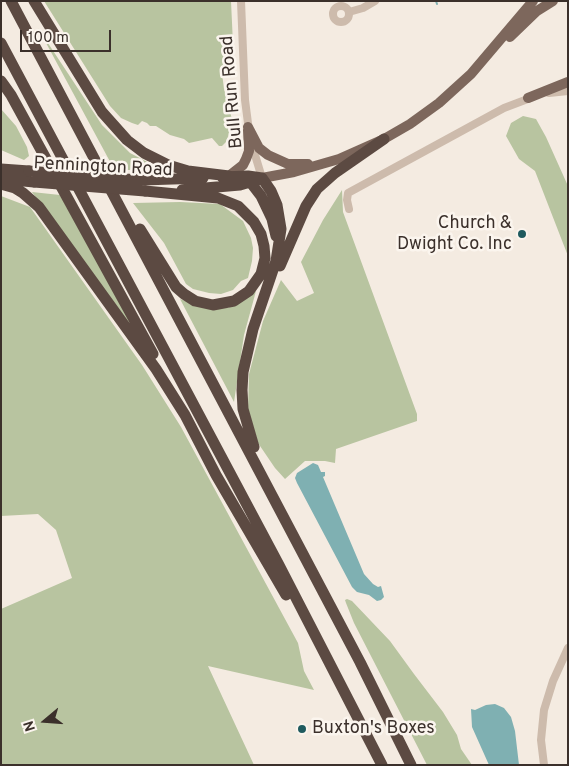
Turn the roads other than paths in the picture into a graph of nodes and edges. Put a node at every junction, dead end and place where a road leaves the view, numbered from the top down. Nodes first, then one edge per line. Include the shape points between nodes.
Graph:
1 (11, 1) edge
2 (34, 1) edge
3 (241, 1) edge
4 (375, 1) edge
5 (533, 1) edge
6 (553, 1) edge
7 (349, 12) dead end
8 (1, 43) edge
9 (471, 74) junction
10 (1, 81) edge
11 (568, 82) edge
12 (568, 91) edge
13 (528, 98) junction
14 (71, 115) junction
15 (248, 127) junction
16 (384, 139) junction
17 (319, 165) junction
18 (3, 171) edge
19 (235, 176) junction
20 (32, 177) junction
21 (262, 178) junction
22 (251, 182) junction
23 (1, 184) edge
24 (145, 191) junction
25 (349, 209) dead end
26 (277, 255) junction
27 (258, 315) junction
28 (185, 415) junction
29 (268, 487) junction
30 (568, 648) edge
31 (348, 698) junction
32 (382, 765) edge
33 (411, 765) edge
34 (544, 765) edge

1 - 14 highway
2 - 19 highway via 102,112 127,140 168,165 188,171
3 - 15 street, Bull Run Road
4 - 7 street
5 - 9 main road, Pennington Road
6 - 9 main road via 537,11
8 - 31 highway
9 - 16 main road, Pennington Road via 429,111
10 - 28 highway
11 - 13 main road
12 - 13 street
13 - 25 street via 348,193
14 - 24 highway via 166,273 181,292 204,304 221,304 238,299 254,285 263,265 264,246 258,228 245,212 218,198
14 - 29 highway
15 - 17 main road via 259,148 273,158 288,164
15 - 19 main road via 246,159
15 - 21 street, Bull Run Road
16 - 17 main road, Pennington Road
16 - 27 highway via 335,173 313,194
17 - 21 main road, Pennington Road
18 - 20 highway, Pennington Road
19 - 20 highway, Pennington Road, bridge via 142,180
19 - 21 highway, Pennington Road
19 - 22 highway
20 - 24 highway, Pennington Road, bridge
21 - 22 highway, Pennington Road
21 - 26 highway via 272,193 280,217
22 - 24 highway, Pennington Road via 213,188
22 - 26 highway via 272,219
23 - 28 highway via 23,193 39,207 137,342
26 - 27 highway
27 - 29 highway via 245,361 242,395 248,429
28 - 31 highway via 216,474
29 - 33 highway
30 - 34 street via 544,710 541,740
31 - 32 highway

